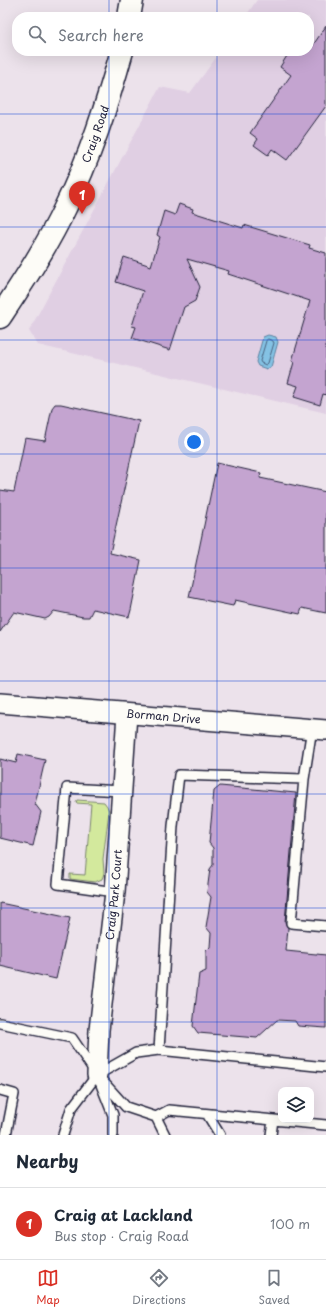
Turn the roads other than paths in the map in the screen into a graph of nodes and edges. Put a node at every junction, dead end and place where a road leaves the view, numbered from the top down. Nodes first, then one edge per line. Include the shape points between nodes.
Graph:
1 (132, 0) edge
2 (130, 12) edge
3 (121, 56) edge
4 (0, 317) edge
5 (0, 703) edge
6 (127, 714) junction
7 (319, 729) edge
8 (304, 779) junction
9 (122, 791) junction
10 (115, 892) junction
11 (326, 926) edge
12 (0, 1023) edge
13 (159, 1050) junction
14 (326, 1067) edge
15 (97, 1075) junction
16 (0, 1090) edge
17 (207, 1114) junction
18 (156, 1117) junction
19 (273, 1120) junction
20 (326, 1125) edge
21 (7, 1133) edge
22 (16, 1135) edge
23 (63, 1135) edge
24 (113, 1135) edge
25 (165, 1135) edge
26 (220, 1135) edge
27 (271, 1135) edge

1 - 2 main road
3 - 4 main road, Craig Road via 96,132 65,208 27,277
5 - 6 street, Borman Drive
6 - 7 street, Borman Drive
6 - 9 street, Craig Park Court
7 - 8 lane
8 - 11 lane via 291,923
8 - 13 lane via 179,775 173,826
9 - 10 street, Craig Park Court
9 - 10 lane via 66,788 58,884
10 - 15 street, Craig Park Court via 99,1030
12 - 15 lane via 72,1038
13 - 14 lane
13 - 15 lane via 136,1053
15 - 18 lane via 126,1107
15 - 23 lane via 71,1109
15 - 24 lane via 113,1114
16 - 21 lane via 14,1094
17 - 18 lane via 169,1110
17 - 19 lane
17 - 26 lane
18 - 25 lane
19 - 20 lane
19 - 27 lane
21 - 22 lane

